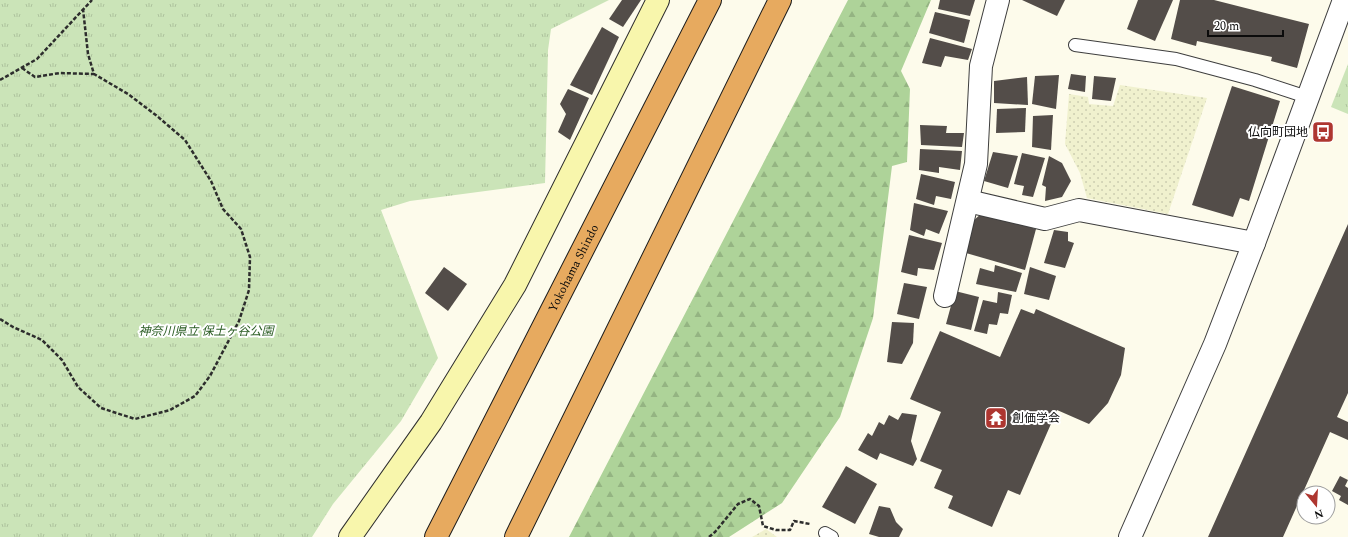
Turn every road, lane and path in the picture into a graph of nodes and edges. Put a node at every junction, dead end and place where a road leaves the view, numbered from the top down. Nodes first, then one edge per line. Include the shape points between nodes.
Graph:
1 (92, 0) edge
2 (658, 0) edge
3 (710, 0) edge
4 (780, 0) edge
5 (998, 0) edge
6 (1344, 0) edge
7 (83, 10) junction
8 (1075, 45) dead end
9 (22, 68) junction
10 (94, 74) junction
11 (0, 80) edge
12 (1307, 97) junction
13 (968, 201) junction
14 (1254, 243) junction
15 (945, 296) dead end
16 (0, 319) edge
17 (829, 535) edge
18 (350, 537) edge
19 (436, 537) edge
20 (516, 537) edge
21 (709, 537) edge
22 (1130, 537) edge

1 - 7 path
2 - 18 street via 515,285 431,422
3 - 19 highway, Yokohama Shindo
4 - 20 highway
5 - 13 street via 981,66 976,164
6 - 12 street
7 - 9 path via 37,59
7 - 10 path via 88,54
8 - 12 lane via 1176,59
9 - 10 path via 35,77 60,73
9 - 11 path
10 - 16 path via 128,94 185,140 211,181 223,209 241,229 250,257 249,290 239,321 210,376 195,396 170,410 136,419 101,408 78,387 62,360 42,340
12 - 14 street
13 - 14 street via 1045,219 1079,210
13 - 15 street
14 - 22 street via 1215,344
17 - 21 path via 820,526 794,520 790,530 776,530 763,526 759,506 750,499 738,504

